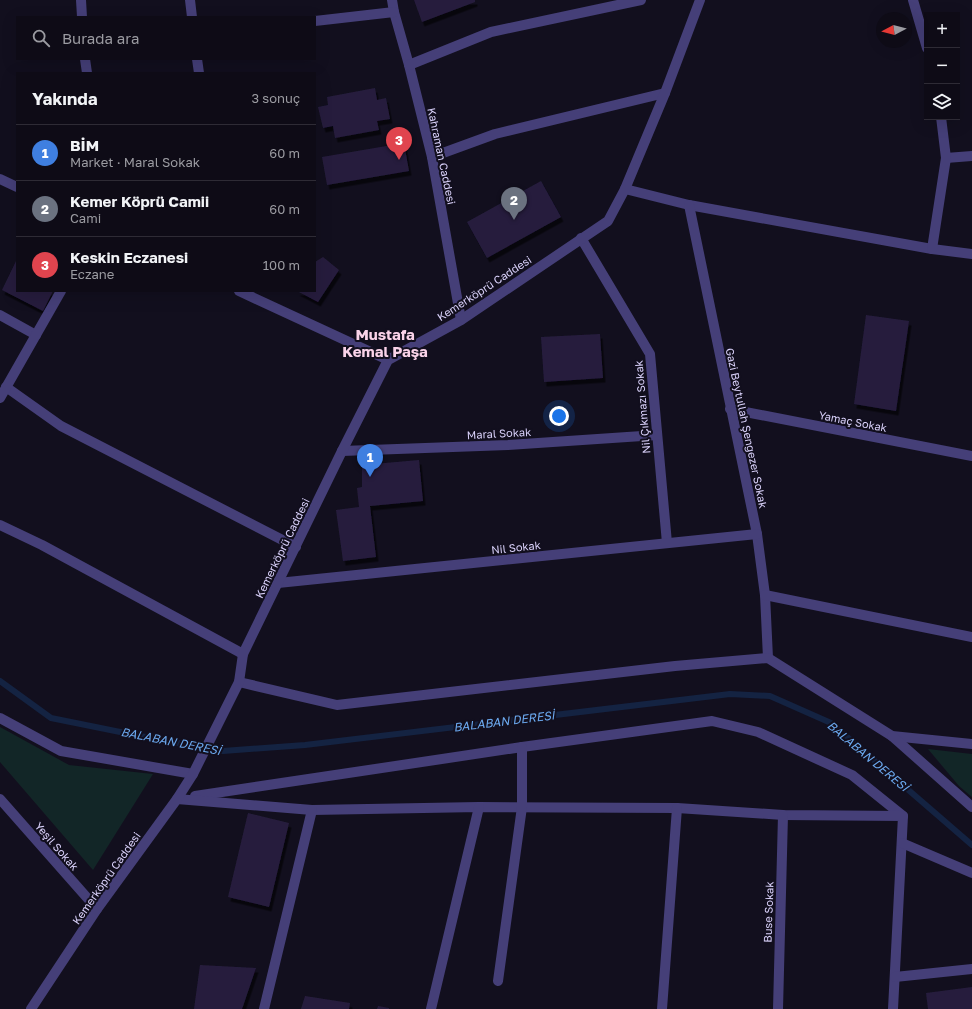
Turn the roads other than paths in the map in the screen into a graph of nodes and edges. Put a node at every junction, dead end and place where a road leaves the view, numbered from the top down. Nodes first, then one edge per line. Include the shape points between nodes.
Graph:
1 (81, 0) edge
2 (190, 0) edge
3 (392, 0) edge
4 (641, 0) edge
5 (700, 0) edge
6 (913, 0) edge
7 (394, 12) junction
8 (82, 16) edge
9 (192, 16) edge
10 (316, 20) edge
11 (924, 38) edge
12 (85, 60) edge
13 (197, 60) edge
14 (409, 64) junction
15 (87, 72) edge
16 (199, 72) edge
17 (665, 93) junction
18 (941, 120) edge
19 (972, 156) edge
20 (432, 157) junction
21 (946, 158) junction
22 (0, 179) edge
23 (16, 187) edge
24 (625, 189) junction
25 (689, 205) junction
26 (581, 238) junction
27 (932, 249) junction
28 (972, 254) edge
29 (60, 292) edge
30 (241, 292) edge
31 (0, 316) edge
32 (460, 320) junction
33 (36, 335) junction
34 (388, 360) junction
35 (6, 387) junction
36 (0, 398) edge
37 (730, 409) junction
38 (657, 435) junction
39 (342, 451) junction
40 (972, 456) edge
41 (0, 525) edge
42 (757, 534) junction
43 (667, 543) junction
44 (296, 547) junction
45 (278, 583) junction
46 (765, 595) junction
47 (972, 637) edge
48 (243, 654) junction
49 (768, 658) junction
50 (239, 682) junction
51 (0, 718) edge
52 (892, 736) junction
53 (972, 744) edge
54 (522, 747) junction
55 (193, 774) junction
56 (0, 799) edge
57 (177, 799) junction
58 (479, 807) junction
59 (522, 807) junction
60 (972, 807) edge
61 (677, 808) junction
62 (312, 810) junction
63 (783, 815) junction
64 (903, 816) junction
65 (902, 843) junction
66 (972, 873) edge
67 (97, 909) junction
68 (972, 969) edge
69 (895, 977) junction
70 (498, 981) dead end
71 (31, 1009) edge
72 (264, 1009) edge
73 (432, 1009) edge
74 (662, 1009) edge
75 (778, 1009) edge
76 (893, 1009) edge

1 - 8 street
2 - 9 street
3 - 7 street, Kahraman Caddesi
4 - 14 street via 491,32
5 - 17 street, Kemerköprü Caddesi
6 - 11 street
7 - 10 street
7 - 14 street, Kahraman Caddesi
12 - 15 street
13 - 16 street
14 - 20 street, Kahraman Caddesi
17 - 20 street via 496,134
17 - 24 street, Kemerköprü Caddesi
18 - 21 street
19 - 21 street
20 - 32 street, Kahraman Caddesi
21 - 27 street
22 - 23 street
24 - 25 street
24 - 26 street, Kemerköprü Caddesi via 608,221
25 - 27 street
25 - 37 street, Gazi Beytullah Şengezer Sokak
26 - 32 street, Kemerköprü Caddesi
26 - 38 street, Nil Çıkmazı Sokak via 650,354
27 - 28 street
29 - 33 street
30 - 34 street
31 - 33 street
32 - 34 street, Kemerköprü Caddesi
33 - 35 street
34 - 39 street, Kemerköprü Caddesi
35 - 36 street
35 - 44 street via 61,426
37 - 40 street, Yamaç Sokak
37 - 42 street, Gazi Beytullah Şengezer Sokak
38 - 39 street, Maral Sokak via 508,445
38 - 43 street, Nil Çıkmazı Sokak
39 - 44 street, Kemerköprü Caddesi
41 - 48 street
42 - 43 street, Nil Sokak
42 - 46 street, Gazi Beytullah Şengezer Sokak
43 - 45 street, Nil Sokak
44 - 45 street, Kemerköprü Caddesi
45 - 48 street, Kemerköprü Caddesi
46 - 47 street
46 - 49 street, Gazi Beytullah Şengezer Sokak
48 - 50 street, Kemerköprü Caddesi
49 - 50 street via 675,666 337,706
49 - 52 street
50 - 55 street, Kemerköprü Caddesi
51 - 55 street via 61,751
52 - 53 street
52 - 60 street
54 - 57 street
54 - 59 street
54 - 64 street via 712,721 758,732 852,775
55 - 57 street, Kemerköprü Caddesi
56 - 67 street, Yeşil Sokak
57 - 62 street
57 - 67 street, Kemerköprü Caddesi
58 - 59 street
58 - 62 street
58 - 73 street
59 - 61 street
59 - 70 street
61 - 63 street
61 - 74 street
62 - 72 street
63 - 64 street
63 - 75 street, Buse Sokak
64 - 65 street
65 - 66 street
65 - 69 street
67 - 71 street, Kemerköprü Caddesi
68 - 69 street
69 - 76 street

